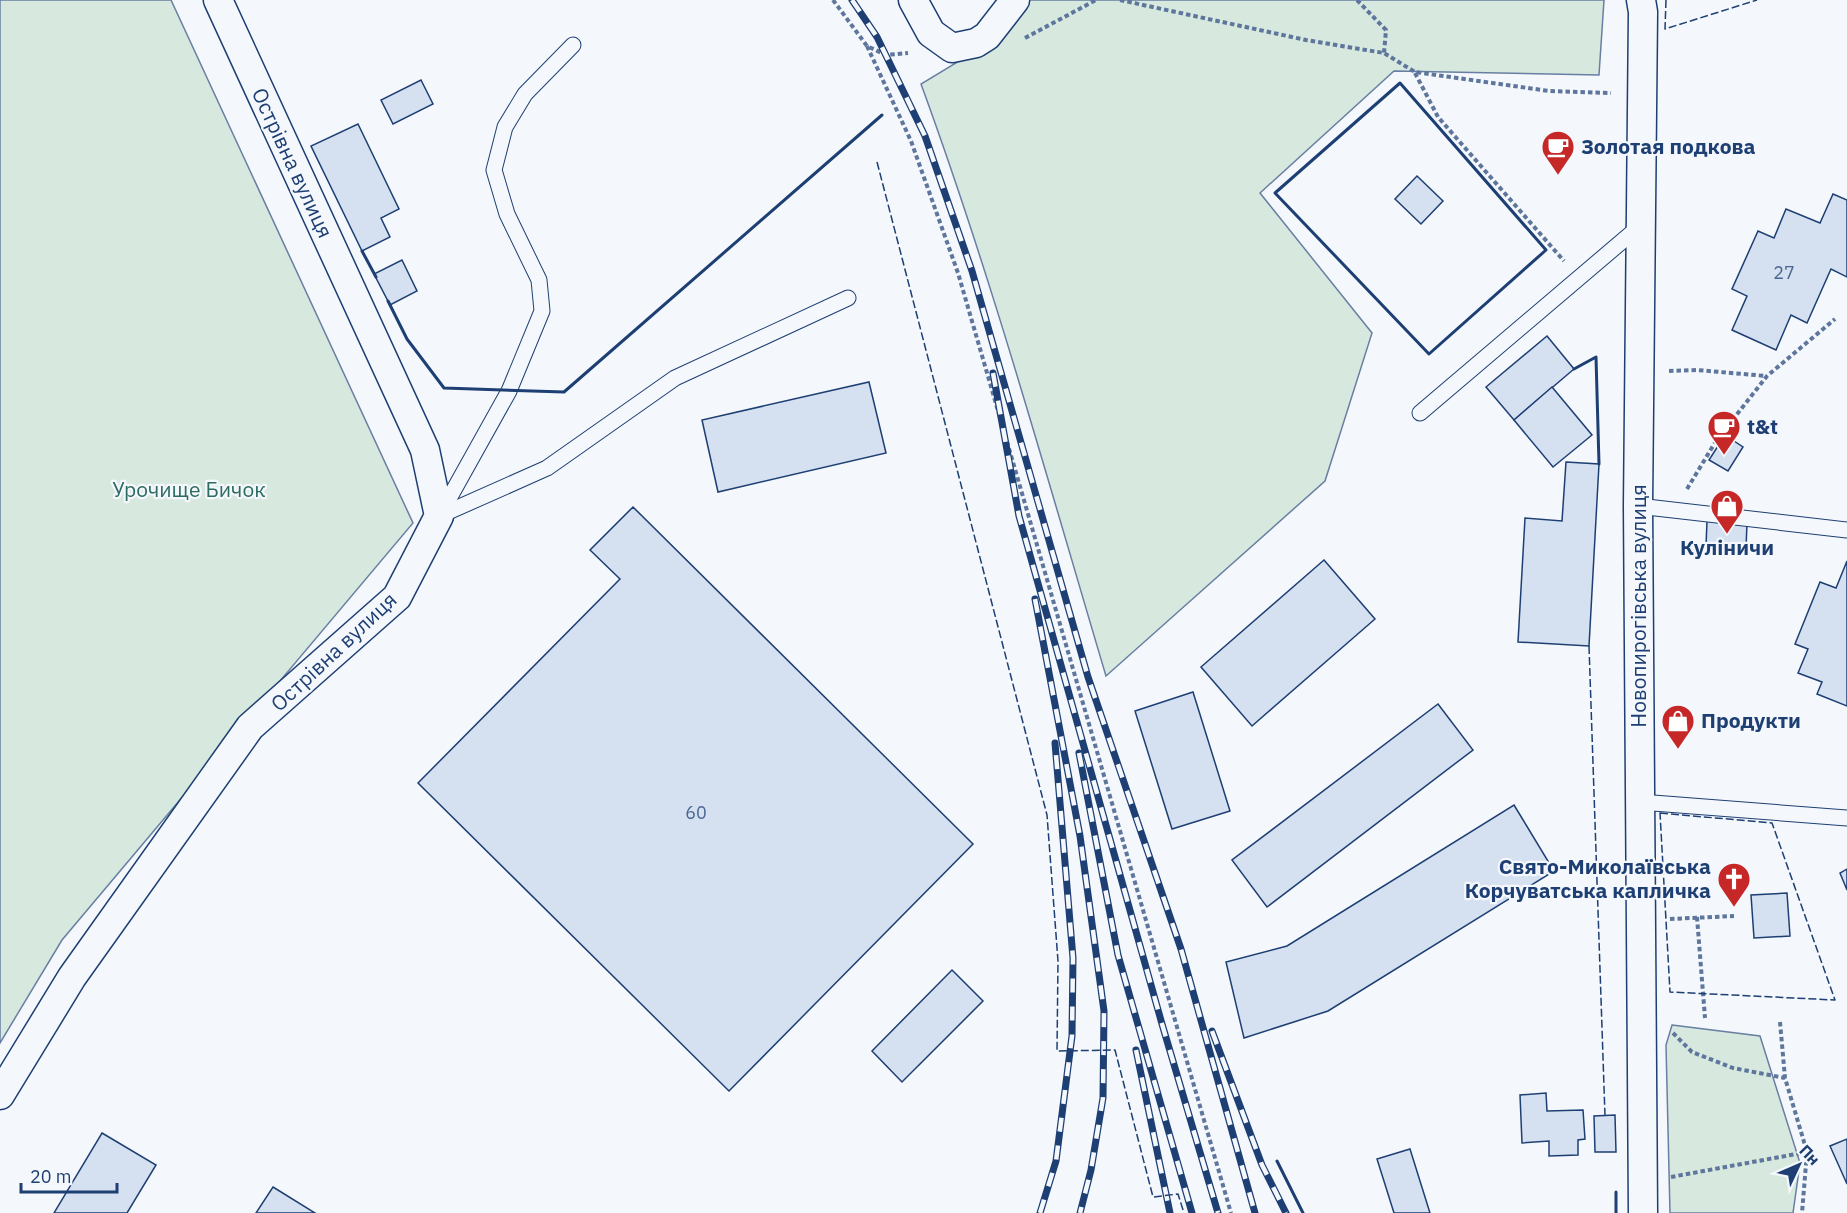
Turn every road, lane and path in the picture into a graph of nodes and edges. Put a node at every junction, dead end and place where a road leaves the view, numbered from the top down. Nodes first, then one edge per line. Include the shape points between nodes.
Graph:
1 (218, 0) edge
2 (832, 0) edge
3 (913, 0) edge
4 (1015, 0) edge
5 (1120, 0) edge
6 (1358, 0) edge
7 (1641, 0) edge
8 (573, 45) dead end
9 (867, 46) junction
10 (952, 48) junction
11 (1384, 53) junction
12 (1415, 72) junction
13 (1641, 93) junction
14 (1640, 226) junction
15 (1580, 278) junction
16 (848, 298) dead end
17 (1835, 319) dead end
18 (1663, 371) dead end
19 (1767, 376) junction
20 (1420, 413) dead end
21 (1638, 506) junction
22 (1674, 510) junction
23 (439, 516) junction
24 (1847, 530) edge
25 (1640, 802) junction
26 (1847, 818) edge
27 (1734, 916) dead end
28 (1697, 917) junction
29 (1666, 919) dead end
30 (1705, 1018) dead end
31 (1780, 1022) dead end
32 (1670, 1030) dead end
33 (1785, 1078) junction
34 (0, 1095) edge
35 (1807, 1152) junction
36 (1662, 1179) dead end
37 (1231, 1213) edge
38 (1643, 1213) edge
39 (1802, 1213) edge

1 - 23 street, Острівна вулиця via 425,450
2 - 9 path
3 - 10 street via 931,33
4 - 10 street via 987,36 976,44
5 - 11 path
6 - 11 path via 1386,30
7 - 13 street, Новопирогівська вулиця
8 - 23 lane via 525,94 506,127 494,170 507,214 539,280 542,311 509,391
9 - 10 path via 886,55
9 - 37 path via 911,141 958,273
11 - 12 path
12 - 13 path via 1549,91
12 - 15 path via 1438,117
13 - 14 street, Новопирогівська вулиця
14 - 15 lane
14 - 21 street, Новопирогівська вулиця
15 - 20 lane
16 - 23 lane via 675,378 547,468
17 - 19 path
18 - 19 path
19 - 22 path via 1716,441
21 - 22 lane
21 - 25 street, Новопирогівська вулиця
22 - 24 lane
23 - 34 street, Острівна вулиця via 397,597 250,727 72,977
25 - 26 lane
25 - 38 street, Новопирогівська вулиця
27 - 28 path
28 - 29 path
28 - 30 path
31 - 33 path
32 - 33 path via 1692,1053 1733,1068
33 - 35 path
35 - 36 path
35 - 39 path

